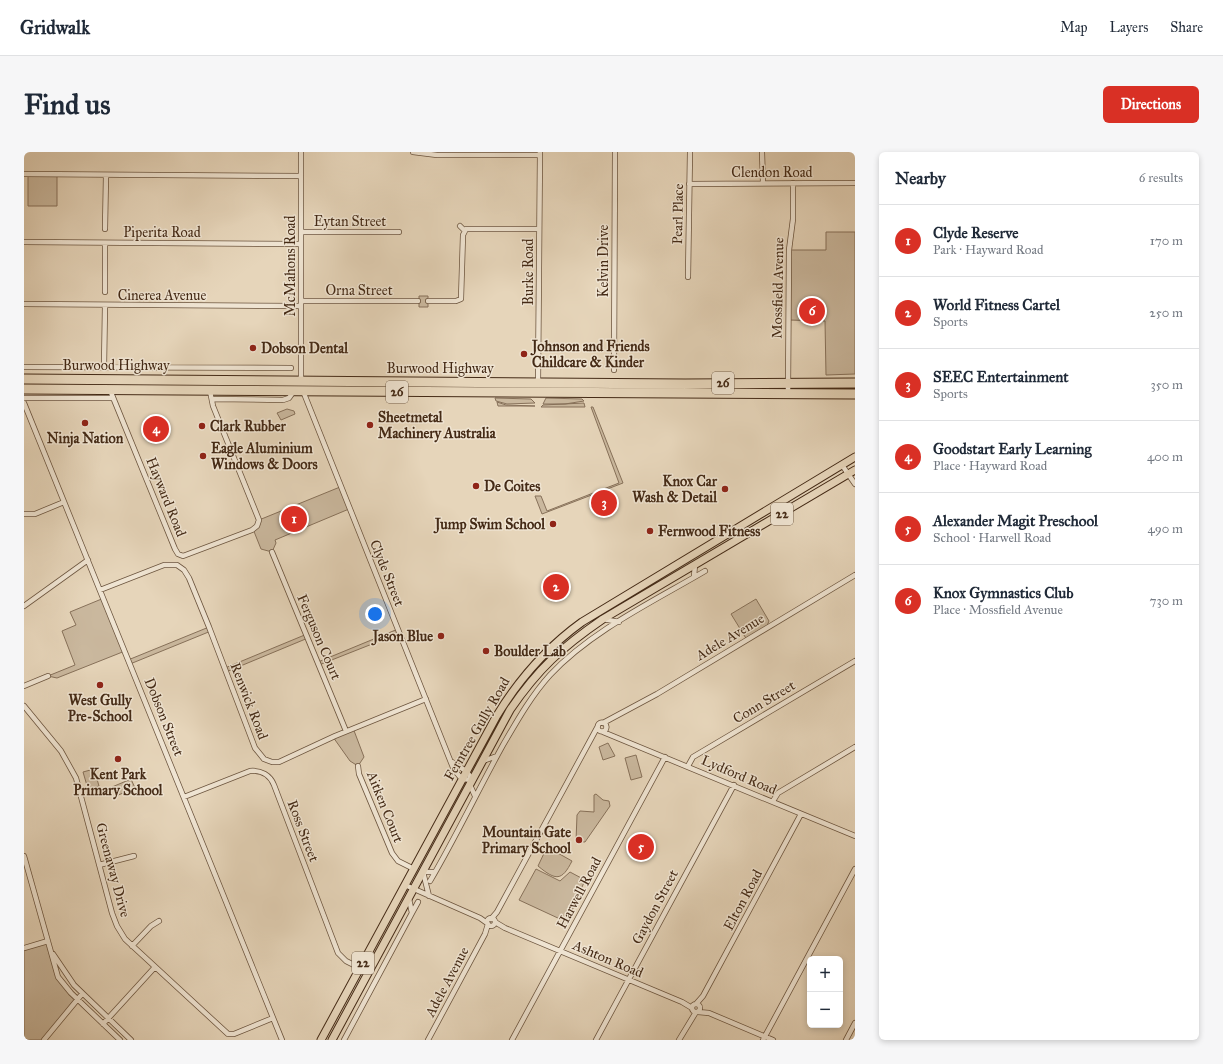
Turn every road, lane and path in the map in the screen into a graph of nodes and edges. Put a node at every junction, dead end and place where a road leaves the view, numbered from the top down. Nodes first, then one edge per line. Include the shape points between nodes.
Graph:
1 (301, 152) edge
2 (413, 152) edge
3 (615, 152) edge
4 (690, 152) edge
5 (762, 152) edge
6 (468, 153) edge
7 (540, 154) edge
8 (24, 174) edge
9 (106, 175) junction
10 (301, 176) junction
11 (763, 183) junction
12 (793, 183) junction
13 (855, 183) edge
14 (689, 184) junction
15 (460, 226) dead end
16 (105, 229) dead end
17 (539, 229) junction
18 (465, 231) junction
19 (301, 232) junction
20 (398, 232) dead end
21 (24, 242) edge
22 (105, 243) junction
23 (301, 244) junction
24 (688, 277) dead end
25 (105, 292) dead end
26 (301, 301) junction
27 (418, 301) dead end
28 (428, 301) dead end
29 (24, 304) edge
30 (104, 305) junction
31 (301, 306) junction
32 (24, 367) edge
33 (104, 367) junction
34 (291, 368) dead end
35 (614, 370) dead end
36 (24, 379) edge
37 (301, 381) junction
38 (538, 383) junction
39 (788, 383) junction
40 (855, 383) edge
41 (24, 389) edge
42 (298, 391) junction
43 (538, 392) junction
44 (112, 394) junction
45 (788, 394) junction
46 (855, 394) edge
47 (211, 395) junction
48 (24, 398) edge
49 (24, 403) edge
50 (855, 457) edge
51 (842, 465) junction
52 (852, 472) edge
53 (855, 484) edge
54 (64, 502) junction
55 (24, 514) edge
56 (272, 552) dead end
57 (88, 560) junction
58 (696, 564) junction
59 (705, 571) dead end
60 (662, 572) junction
61 (855, 575) edge
62 (694, 577) junction
63 (667, 581) junction
64 (100, 590) junction
65 (24, 606) edge
66 (603, 620) junction
67 (619, 622) junction
68 (580, 635) junction
69 (579, 649) junction
70 (855, 661) edge
71 (48, 676) dead end
72 (24, 686) edge
73 (426, 699) junction
74 (24, 706) edge
75 (603, 728) junction
76 (346, 731) junction
77 (855, 747) edge
78 (497, 756) junction
79 (665, 757) junction
80 (482, 761) junction
81 (452, 762) junction
82 (358, 766) dead end
83 (688, 766) junction
84 (466, 771) junction
85 (462, 779) junction
86 (472, 782) junction
87 (734, 785) junction
88 (475, 796) junction
89 (184, 797) junction
90 (773, 801) junction
91 (801, 814) junction
92 (855, 836) edge
93 (24, 856) edge
94 (134, 856) dead end
95 (99, 865) junction
96 (414, 869) junction
97 (855, 869) edge
98 (423, 872) junction
99 (435, 872) junction
100 (430, 881) dead end
101 (405, 885) junction
102 (413, 890) junction
103 (429, 896) junction
104 (409, 899) junction
105 (418, 902) dead end
106 (412, 913) junction
107 (159, 921) dead end
108 (491, 923) junction
109 (48, 941) junction
110 (132, 946) junction
111 (24, 948) edge
112 (51, 951) junction
113 (560, 951) junction
114 (154, 968) junction
115 (360, 968) junction
116 (628, 980) junction
117 (82, 994) junction
118 (77, 1000) junction
119 (696, 1008) junction
120 (108, 1018) junction
121 (273, 1018) junction
122 (103, 1024) junction
123 (855, 1024) edge
124 (229, 1037) edge
125 (764, 1038) edge
126 (44, 1040) edge
127 (120, 1040) edge
128 (131, 1040) edge
129 (282, 1040) edge
130 (321, 1040) edge
131 (332, 1040) edge
132 (344, 1040) edge
133 (428, 1040) edge
134 (512, 1040) edge
135 (596, 1040) edge
136 (679, 1040) edge
137 (773, 1040) edge
138 (846, 1040) edge

1 - 10 street, McMahons Road
2 - 6 street
3 - 35 street, Kelvin Drive
4 - 14 street, Pearl Place
5 - 11 street
6 - 7 street
7 - 17 street, Burke Road
8 - 9 street
9 - 10 street
9 - 16 street
10 - 19 street, McMahons Road
11 - 12 street, Clendon Road
11 - 14 street, Clendon Road
12 - 13 street, Clendon Road
12 - 39 street, Mossfield Avenue via 793,219 789,250
14 - 24 street, Pearl Place
15 - 18 street
17 - 18 street via 471,228
17 - 38 street, Burke Road
18 - 28 street via 462,302
19 - 20 street, Eytan Street
19 - 23 street, McMahons Road
21 - 22 street, Piperita Road
22 - 23 street, Piperita Road
22 - 25 street
23 - 26 street, McMahons Road
26 - 27 street, Orna Street
26 - 31 street, McMahons Road
29 - 30 street, Cinerea Avenue
30 - 31 street, Cinerea Avenue
30 - 33 street
31 - 37 street, McMahons Road
32 - 33 street, Burwood Highway
33 - 34 street, Burwood Highway
36 - 37 highway, Burwood Highway / 26
37 - 38 highway, Burwood Highway / 26
37 - 42 highway
38 - 39 highway, Burwood Highway / 26
38 - 43 street, Burke Road
39 - 40 highway, Burwood Highway / 26
39 - 45 street, Mossfield Avenue
41 - 44 highway, Burwood Highway / 26
42 - 43 highway, Burwood Highway / 26
42 - 47 highway, Burwood Highway / 26
42 - 73 street, Clyde Street
43 - 45 highway, Burwood Highway / 26
44 - 47 highway, Burwood Highway / 26
44 - 47 street, Hayward Road via 175,549 183,556 252,530 259,520
44 - 48 street, Burwood Highway
45 - 46 highway, Burwood Highway / 26
49 - 54 street, Dobson Street
50 - 51 main road, Ferntree Gully Road / 22
51 - 52 street
51 - 60 main road, Ferntree Gully Road / 22
52 - 53 street
52 - 58 main road, Ferntree Gully Road / 22
54 - 55 street via 35,514
54 - 57 street, Dobson Street
56 - 76 street, Ferguson Court
57 - 64 street, Dobson Street
57 - 65 street
58 - 62 street
58 - 63 main road, Ferntree Gully Road / 22
59 - 62 street
60 - 63 main road
60 - 84 main road, Ferntree Gully Road / 22 via 582,622 542,655 506,700
61 - 75 street, Adele Avenue via 616,717
62 - 67 street
63 - 66 main road, Ferntree Gully Road / 22
64 - 76 street, Renwick Road via 164,565 176,565 184,570 204,614 255,748 264,760 279,762
64 - 89 street, Dobson Street
66 - 67 street
66 - 68 main road, Ferntree Gully Road / 22
67 - 69 street
68 - 69 street
68 - 80 main road, Ferntree Gully Road / 22 via 553,657 526,686
69 - 78 street via 554,671 532,696
70 - 83 street, Conn Street via 693,758
71 - 72 street
73 - 76 street, Renwick Road
73 - 81 street, Clyde Street
74 - 95 street, Greenaway Drive via 61,751 75,774
75 - 79 street, Lydford Road
75 - 108 street, Adele Avenue via 591,739
77 - 90 street via 778,793
78 - 80 street
78 - 88 street
79 - 83 street, Lydford Road
79 - 113 street, Harwell Road
80 - 86 main road, Ferntree Gully Road / 22
81 - 84 street
81 - 85 street, Clyde Street via 456,775
82 - 96 street, Aitken Court via 392,853 398,861
83 - 87 street, Lydford Road
84 - 85 main road, Ferntree Gully Road / 22
84 - 86 street
85 - 86 street
85 - 96 main road, Ferntree Gully Road / 22
86 - 88 street
86 - 98 main road, Ferntree Gully Road / 22
87 - 90 street, Lydford Road
87 - 116 street, Gaydon Street
88 - 99 street
89 - 115 street, Ross Street via 250,771 260,772 269,777 338,952 346,961
89 - 121 street, Dobson Street
90 - 91 street, Lydford Road
91 - 92 street, Lydford Road
91 - 119 street, Elton Road
93 - 109 street
94 - 95 street
95 - 110 street, Greenaway Drive via 114,921
96 - 101 main road, Ferntree Gully Road / 22
97 - 125 street
98 - 99 street
98 - 102 main road, Ferntree Gully Road / 22
98 - 103 street
99 - 100 street
101 - 102 street, Ashton Road
101 - 115 main road, Ferntree Gully Road / 22
102 - 103 street, Ashton Road
102 - 104 main road, Ferntree Gully Road / 22
103 - 108 street, Ashton Road
104 - 106 street
104 - 131 main road, Ferntree Gully Road / 22
105 - 106 street
106 - 132 street
107 - 110 street
108 - 113 street, Ashton Road
108 - 133 street, Adele Avenue
109 - 111 street
109 - 112 street
110 - 114 street, Greenaway Drive
112 - 117 street via 65,975
112 - 118 street via 58,977
113 - 116 street, Ashton Road
113 - 134 street, Harwell Road
114 - 120 street
114 - 124 street, Greenaway Drive
115 - 130 main road, Ferntree Gully Road / 22
116 - 119 street, Ashton Road
116 - 135 street, Gaydon Street
117 - 118 street
117 - 120 street
118 - 122 street
118 - 126 street
119 - 125 street, Ashton Road
119 - 136 street, Elton Road
120 - 122 street
120 - 128 street
121 - 124 street, Greenaway Drive
121 - 129 street, Dobson Street
122 - 127 street
123 - 138 street
125 - 137 street, Ashton Road

